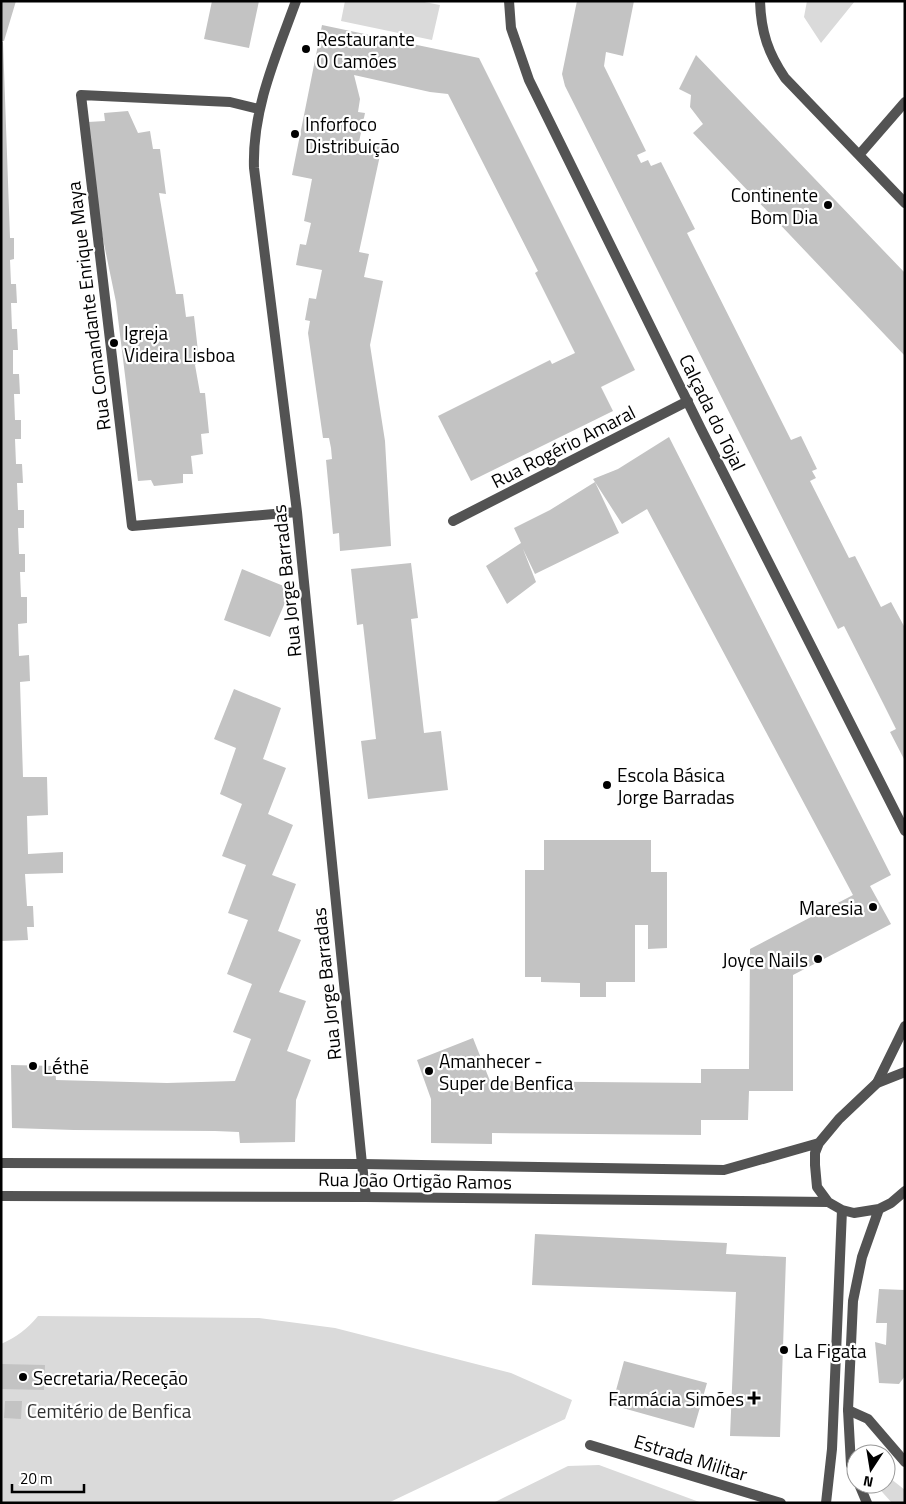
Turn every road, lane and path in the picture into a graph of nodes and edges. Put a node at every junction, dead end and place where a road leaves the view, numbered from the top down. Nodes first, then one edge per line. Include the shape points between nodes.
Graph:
1 (296, 1) edge
2 (509, 1) edge
3 (760, 1) edge
4 (905, 102) edge
5 (259, 109) junction
6 (859, 156) junction
7 (905, 203) edge
8 (688, 401) junction
9 (297, 512) junction
10 (453, 521) dead end
11 (905, 831) edge
12 (905, 1026) edge
13 (905, 1072) edge
14 (877, 1083) junction
15 (819, 1143) junction
16 (1, 1163) edge
17 (362, 1164) junction
18 (905, 1191) edge
19 (1, 1196) edge
20 (366, 1197) junction
21 (828, 1202) junction
22 (879, 1209) junction
23 (842, 1210) junction
24 (848, 1410) junction
25 (850, 1444) edge
26 (590, 1445) dead end
27 (905, 1462) edge
28 (782, 1503) edge
29 (826, 1503) edge

1 - 5 street, Rua Jorge Barradas via 268,75
2 - 8 street, Calçada do Tojal via 511,28 529,80
3 - 6 street via 765,38 773,61 785,78
4 - 6 street
5 - 9 street, Rua Jorge Barradas via 253,147 254,168
5 - 9 street, Rua Comandante Enrique Maya via 230,102 82,95 132,526
6 - 7 street
8 - 10 street, Rua Rogério Amaral
8 - 11 street, Calçada do Tojal
9 - 17 street, Rua Jorge Barradas
12 - 14 street
13 - 14 street
14 - 15 street
15 - 17 street, Rua João Ortigão Ramos via 724,1170
15 - 21 street via 814,1165 817,1187
16 - 17 street, Rua João Ortigão Ramos
17 - 20 street, Rua Jorge Barradas
18 - 22 street via 891,1204
19 - 20 street, Rua João Ortigão Ramos
20 - 21 street, Rua João Ortigão Ramos
21 - 23 street
22 - 23 street via 854,1213
22 - 24 street via 862,1257 853,1301
23 - 29 street via 832,1449
24 - 25 street
24 - 27 street via 868,1419
26 - 28 street, Estrada Militar

